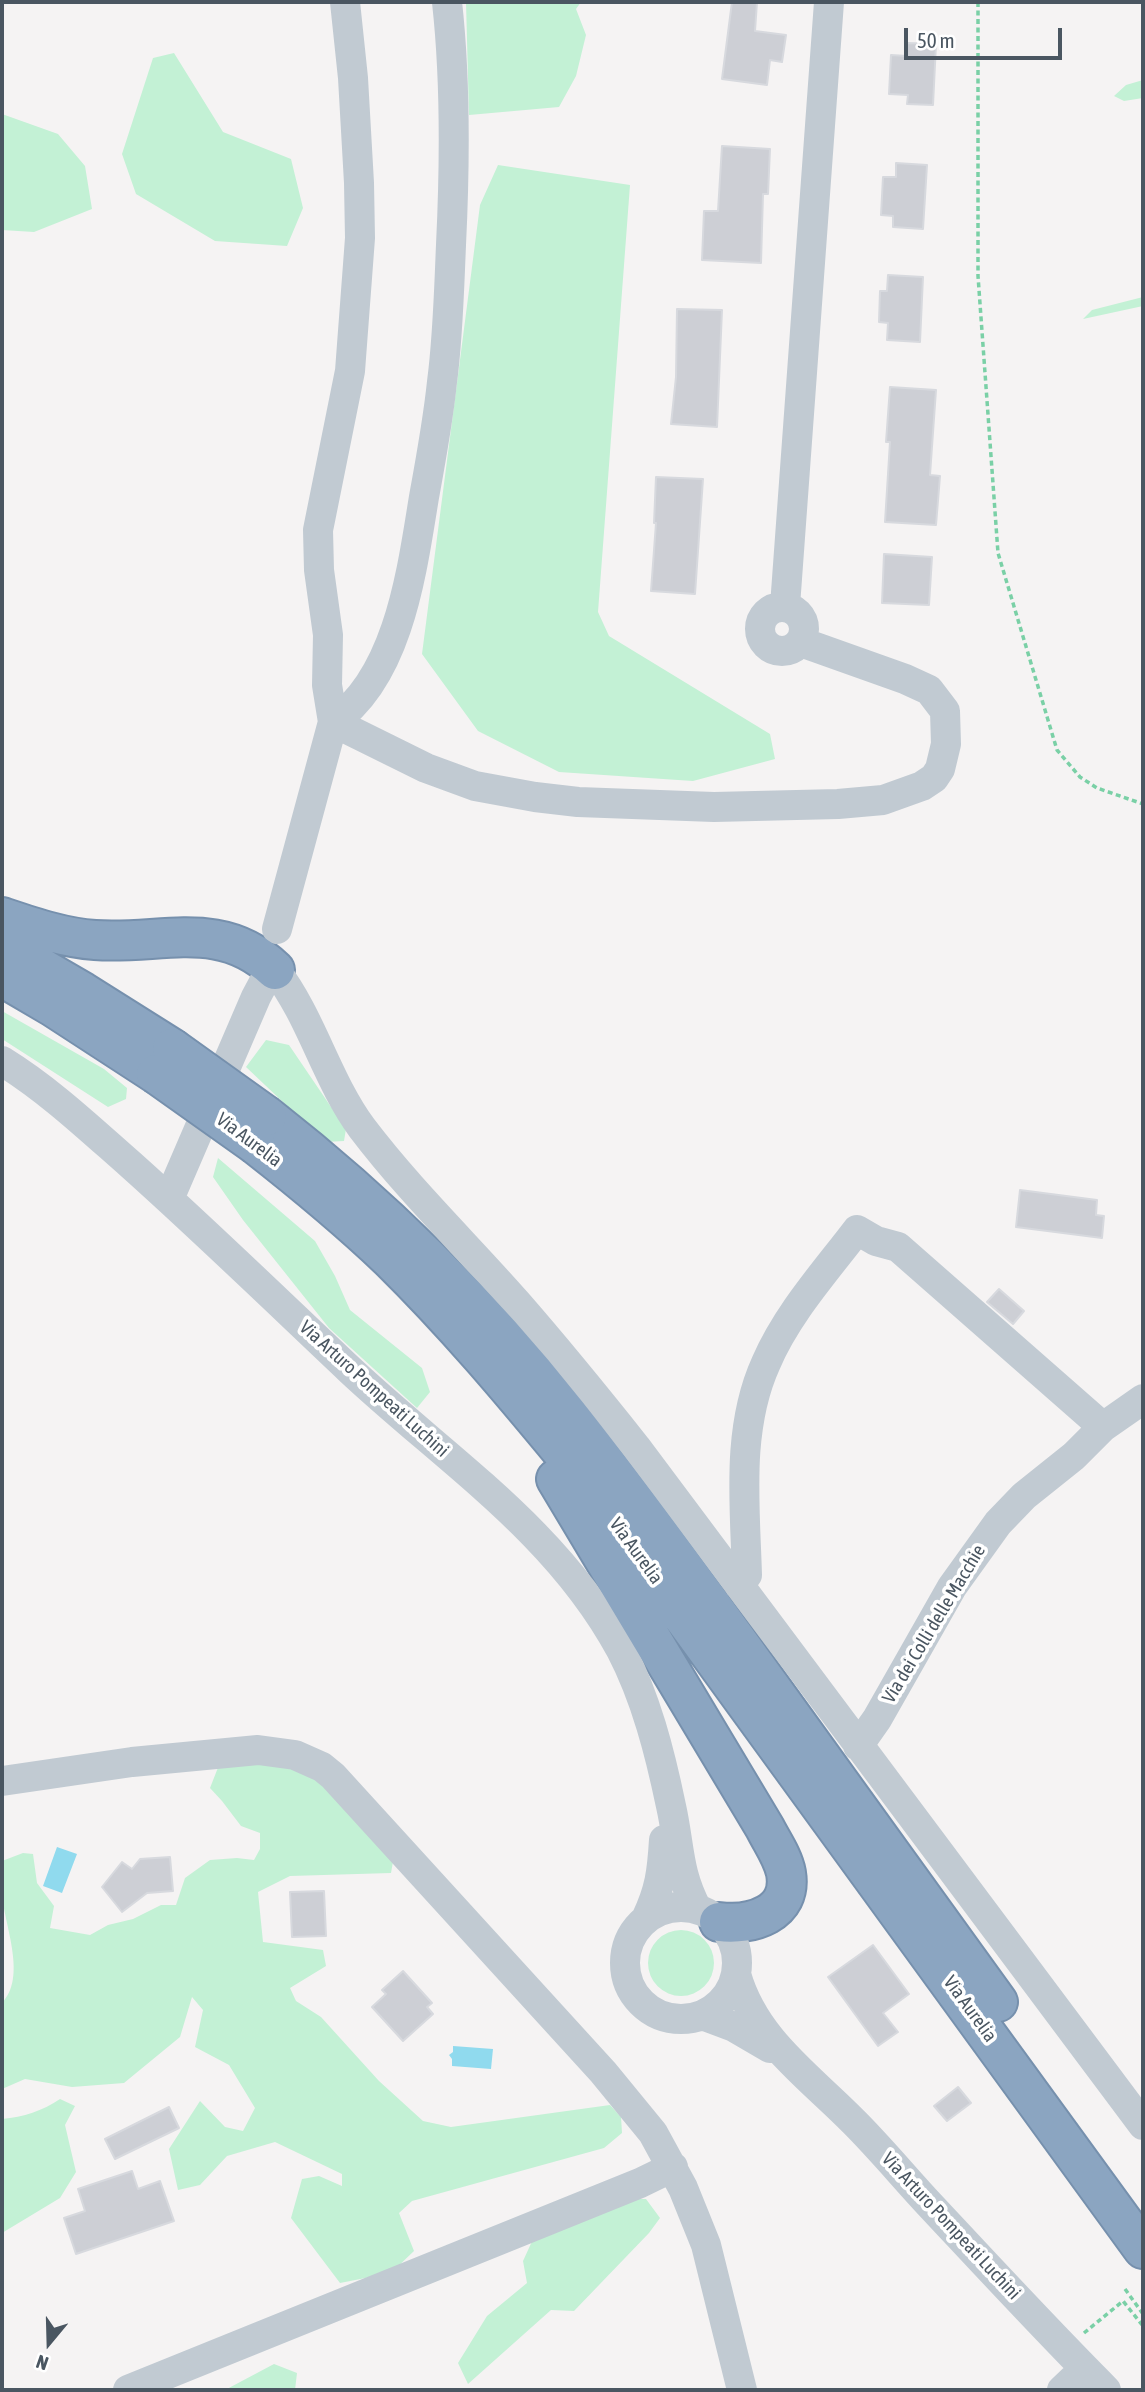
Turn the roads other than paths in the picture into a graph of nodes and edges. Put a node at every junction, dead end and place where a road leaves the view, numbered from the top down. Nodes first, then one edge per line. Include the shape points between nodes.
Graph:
1 (345, 2) edge
2 (447, 2) edge
3 (829, 2) edge
4 (333, 722) junction
5 (2, 916) edge
6 (277, 929) dead end
7 (2, 945) edge
8 (275, 970) junction
9 (2, 977) edge
10 (2, 1061) edge
11 (164, 1061) junction
12 (262, 1130) junction
13 (169, 1199) junction
14 (390, 1260) junction
15 (1143, 1399) edge
16 (1103, 1427) junction
17 (738, 1585) junction
18 (858, 1746) junction
19 (664, 1777) junction
20 (2, 1782) edge
21 (708, 1916) junction
22 (646, 1919) junction
23 (736, 1974) junction
24 (702, 2015) junction
25 (794, 2066) junction
26 (1143, 2125) edge
27 (673, 2167) junction
28 (1143, 2203) edge
29 (1143, 2249) edge
30 (1075, 2358) junction
31 (128, 2390) edge
32 (742, 2390) edge
33 (1062, 2390) edge
34 (1106, 2390) edge

1 - 4 street via 360,238 349,371 318,530
2 - 4 street via 455,161 447,335 436,430 411,578 397,624 376,673 344,715
3 - 4 street via 785,607 803,620 801,642 929,690 945,711 946,744 934,778 883,800 838,804 714,807 578,802 475,786 426,768
4 - 6 street
5 - 8 highway via 96,940 187,936 218,940 254,953
7 - 11 highway, Via Aurelia via 83,992
8 - 13 street via 256,998
8 - 17 street via 295,999 361,1127 575,1371
9 - 11 highway, Via Aurelia
10 - 13 street, Via Arturo Pompeati Luchini via 60,1103
11 - 12 highway, Via Aurelia, bridge
12 - 14 highway, Via Aurelia via 313,1191
12 - 28 highway, Via Aurelia via 313,1154 428,1258 566,1412 682,1564
13 - 19 street, Via Arturo Pompeati Luchini via 372,1390 517,1516 561,1562 621,1650 643,1700
14 - 21 highway via 565,1493 784,1865 785,1889 762,1918 748,1923
14 - 29 highway, Via Aurelia via 488,1363 568,1459
15 - 16 street, Via dei Colli delle Macchie
16 - 17 street via 898,1247 857,1230 792,1315 765,1363 752,1404 744,1457 747,1575
16 - 18 street, Via dei Colli delle Macchie via 1024,1496 986,1538
17 - 18 street
18 - 26 street
19 - 21 street, Via Arturo Pompeati Luchini via 682,1873
19 - 22 street, Via Arturo Pompeati Luchini via 662,1878
20 - 27 street via 258,1749 284,1752 322,1768 621,2091
21 - 22 street via 680,1907
21 - 23 street via 728,1933
22 - 24 street via 626,1948 628,1983 650,2010 684,2019
23 - 24 street via 717,2006
23 - 25 street, Via Arturo Pompeati Luchini via 758,2023
24 - 25 street, Via Arturo Pompeati Luchini via 750,2035
25 - 30 street, Via Arturo Pompeati Luchini via 854,2122
27 - 31 street
27 - 32 street via 706,2245
30 - 33 street
30 - 34 street, Via Arturo Pompeati Luchini

